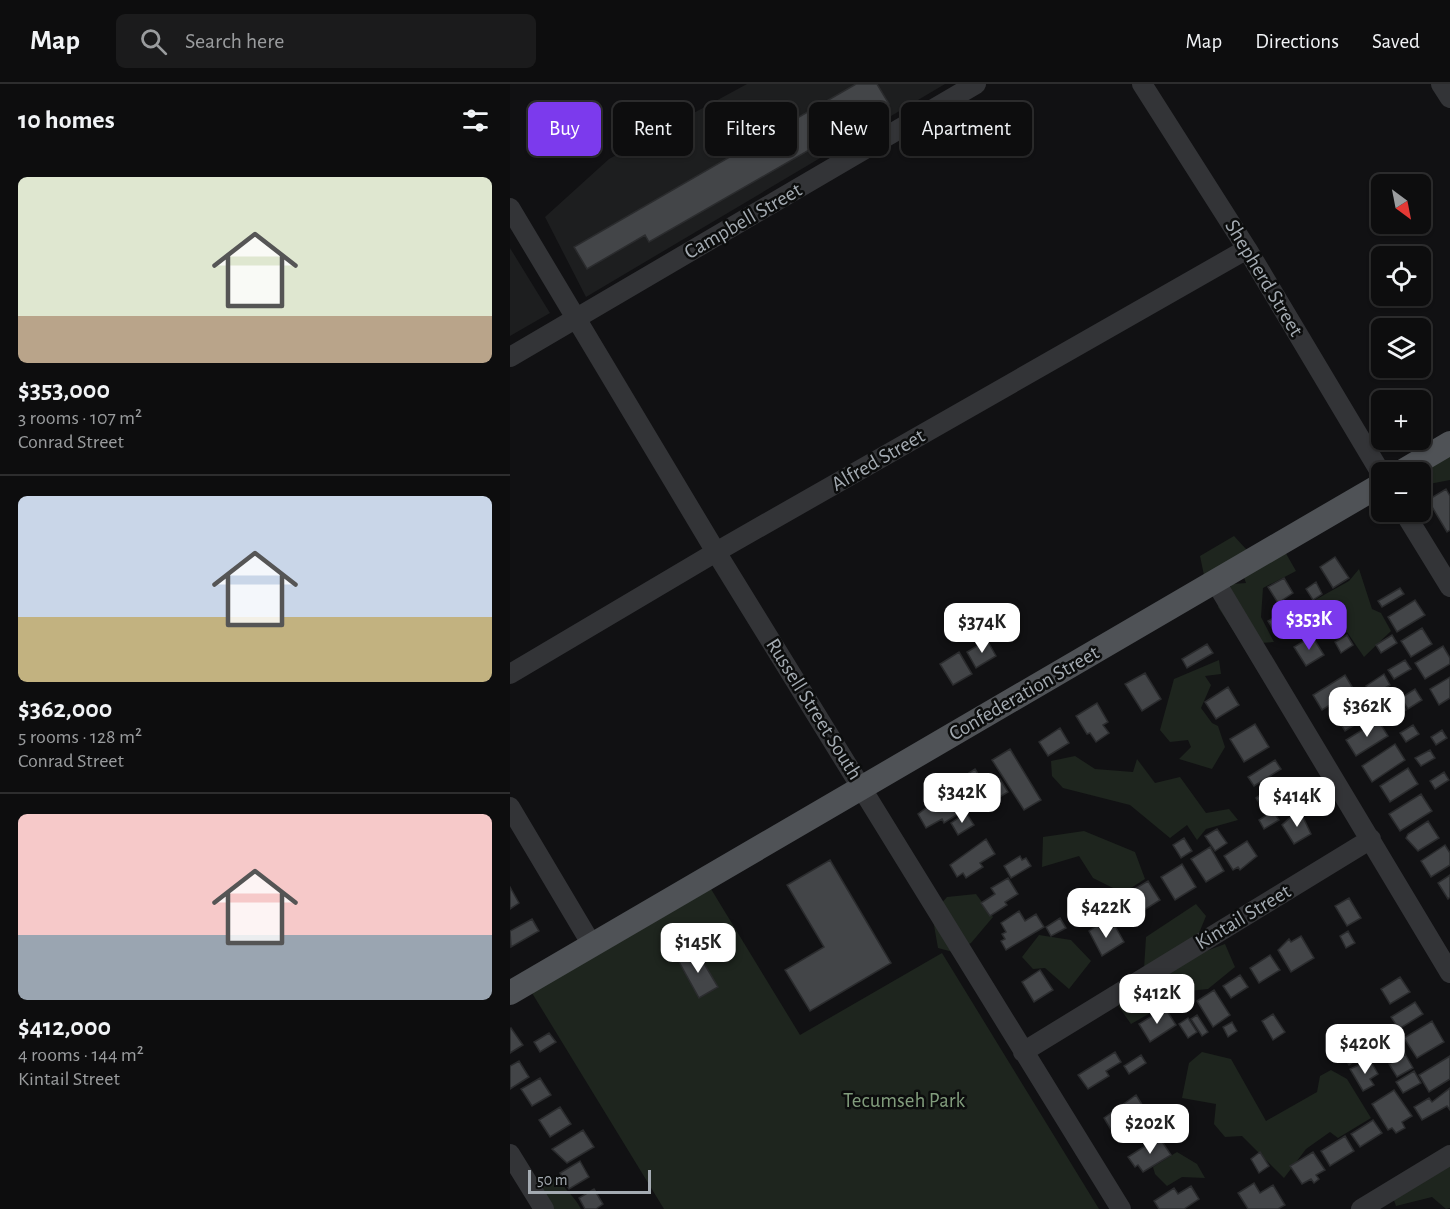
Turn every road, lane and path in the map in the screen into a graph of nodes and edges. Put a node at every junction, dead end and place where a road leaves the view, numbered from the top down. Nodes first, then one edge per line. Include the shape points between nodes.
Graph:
1 (976, 84) edge
2 (1142, 84) edge
3 (1441, 84) edge
4 (1450, 98) edge
5 (510, 208) edge
6 (1247, 249) junction
7 (575, 319) junction
8 (510, 357) edge
9 (1450, 443) edge
10 (1374, 462) edge
11 (1418, 462) edge
12 (1371, 490) edge
13 (1410, 522) edge
14 (716, 552) junction
15 (1215, 581) junction
16 (1450, 587) edge
17 (510, 674) edge
18 (863, 788) junction
19 (510, 807) edge
20 (1371, 839) junction
21 (592, 945) junction
22 (1450, 973) edge
23 (510, 993) edge
24 (1023, 1052) junction
25 (510, 1154) edge
26 (1450, 1155) edge
27 (544, 1209) edge
28 (1121, 1209) edge
29 (1360, 1209) edge

1 - 7 street, Campbell Street
2 - 6 street, Shepherd Street
3 - 4 street
5 - 7 street, Russell Street South
6 - 10 street, Shepherd Street
6 - 14 street, Alfred Street
7 - 8 street, Campbell Street
7 - 14 street, Russell Street South
9 - 11 main road
12 - 15 main road, Confederation Street
13 - 16 street
14 - 17 street, Alfred Street
14 - 18 street, Russell Street South
15 - 18 main road, Confederation Street
15 - 20 street
18 - 21 main road, Confederation Street
18 - 24 street, Russell Street South
19 - 21 street
20 - 22 street
20 - 24 street, Kintail Street
21 - 23 main road, Confederation Street
24 - 28 street, Russell Street South
25 - 27 street
26 - 29 street

